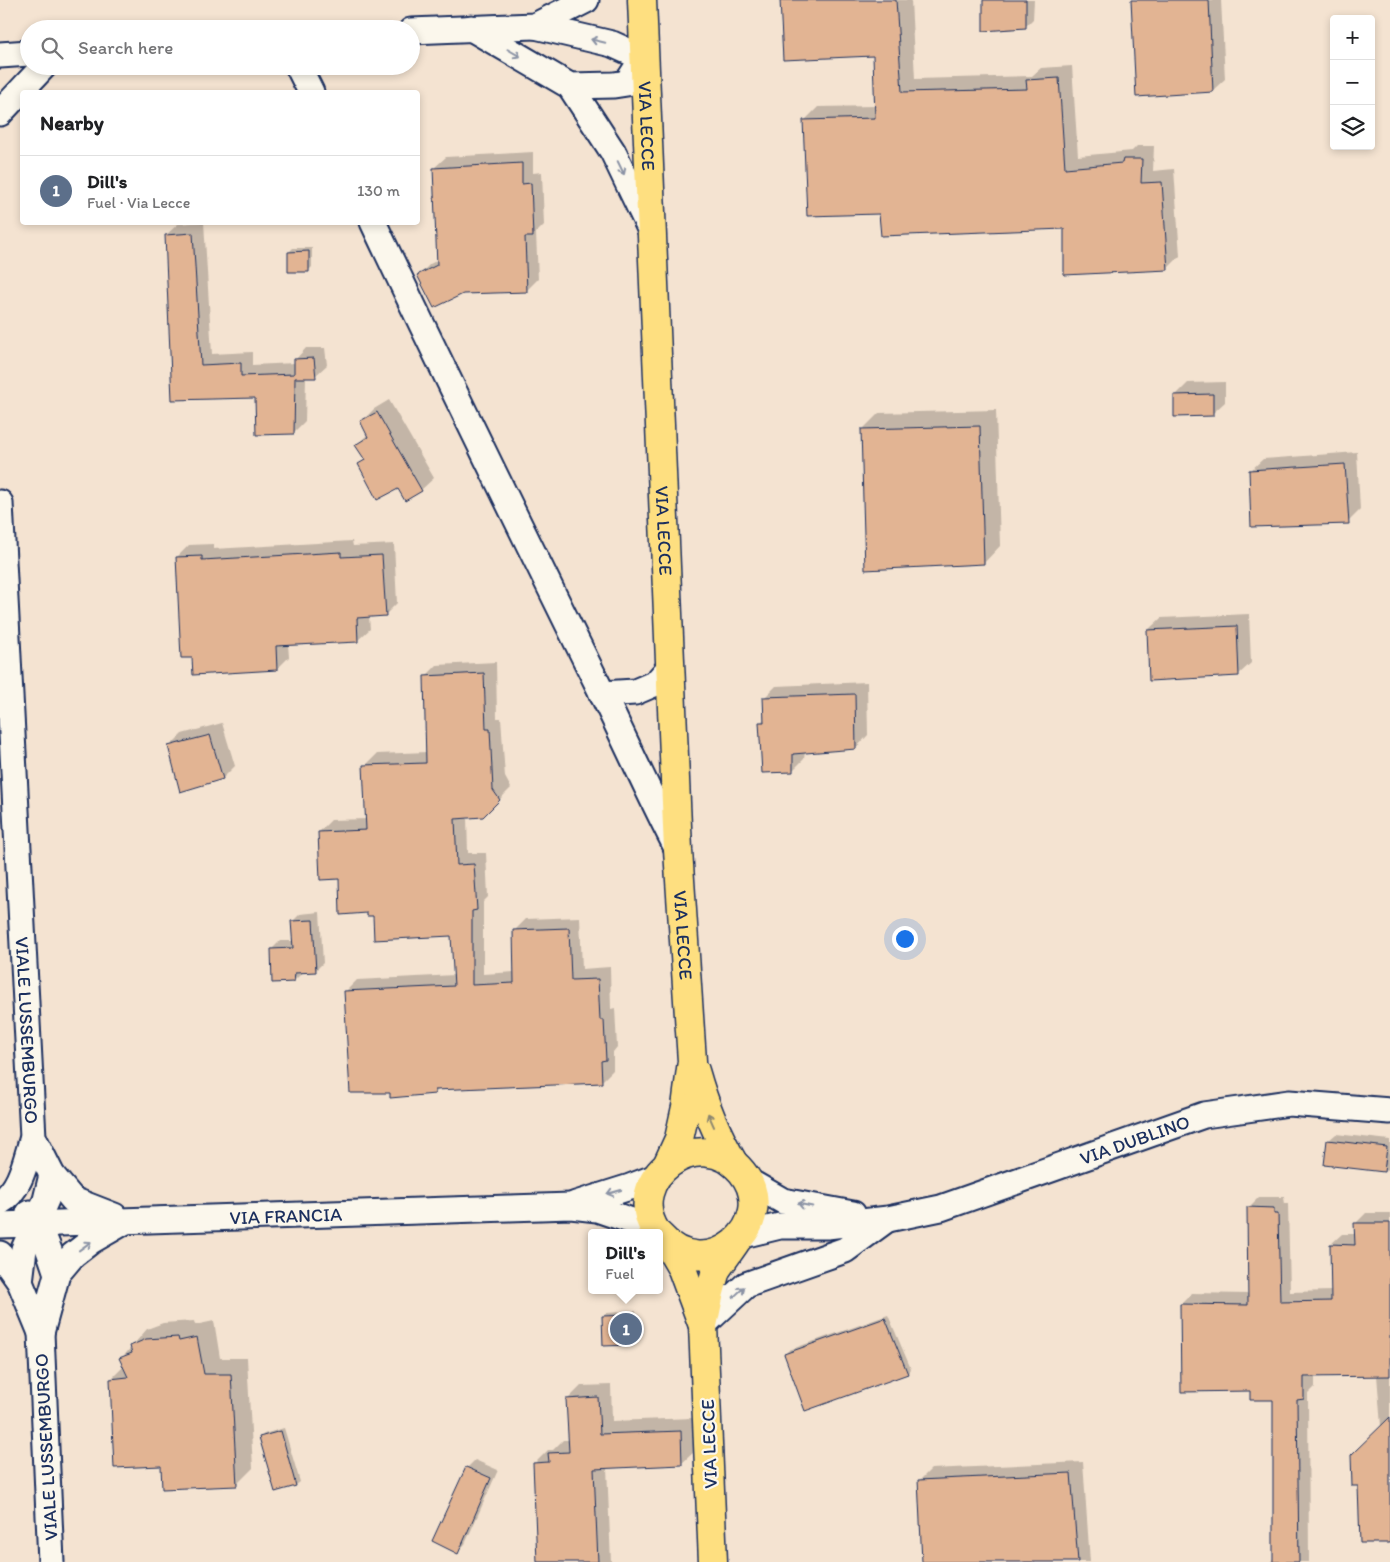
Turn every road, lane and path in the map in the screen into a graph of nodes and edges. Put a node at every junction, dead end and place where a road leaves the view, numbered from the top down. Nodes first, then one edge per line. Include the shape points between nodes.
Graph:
1 (586, 0) edge
2 (642, 0) edge
3 (535, 26) junction
4 (472, 28) junction
5 (420, 31) edge
6 (20, 54) edge
7 (0, 55) edge
8 (643, 58) junction
9 (36, 75) edge
10 (302, 75) edge
11 (570, 86) junction
12 (22, 90) edge
13 (310, 90) edge
14 (20, 92) edge
15 (0, 113) edge
16 (373, 225) edge
17 (651, 232) junction
18 (0, 503) edge
19 (670, 667) junction
20 (602, 694) junction
21 (678, 850) junction
22 (692, 1061) junction
23 (1390, 1111) edge
24 (33, 1137) junction
25 (662, 1170) junction
26 (741, 1172) junction
27 (52, 1175) junction
28 (17, 1184) junction
29 (0, 1202) edge
30 (571, 1206) junction
31 (888, 1219) junction
32 (126, 1221) junction
33 (37, 1223) junction
34 (0, 1225) edge
35 (644, 1229) edge
36 (656, 1229) edge
37 (663, 1238) edge
38 (739, 1239) junction
39 (663, 1240) edge
40 (0, 1254) edge
41 (57, 1274) junction
42 (20, 1282) junction
43 (703, 1326) junction
44 (41, 1333) junction
45 (51, 1562) edge
46 (713, 1562) edge

1 - 3 street
2 - 8 main road, VIA LECCE
3 - 4 street
8 -> 3 street via 612,44
4 - 5 street
4 -> 11 street
6 - 7 street
8 - 11 street via 627,83
8 - 17 main road, VIA LECCE
9 - 12 street
10 - 13 street
11 -> 17 street via 613,152
14 - 15 street
16 - 20 street
17 - 19 main road, VIA LECCE
18 - 24 street, VIALE LUSSEMBURGO
19 - 20 street via 656,683 635,692
19 - 21 main road, VIA LECCE
20 - 21 street
21 - 22 main road, VIA LECCE
22 - 25 main road, VIA LECCE via 679,1139
26 -> 22 main road, VIA LECCE via 718,1137
23 - 31 street, VIA DUBLINO via 1289,1103 1204,1115 941,1208
24 - 27 street
24 - 28 street
25 - 26 main road via 684,1154 701,1152 718,1155
25 -> 30 street via 630,1187
25 - 36 main road via 651,1189 648,1203
31 -> 26 street, VIA DUBLINO via 783,1201
26 - 38 main road via 752,1195 752,1209
27 - 32 street via 73,1200
27 - 33 street
28 - 29 street
28 - 33 street via 23,1206
30 - 32 street, VIA FRANCIA
30 - 35 street via 597,1209
31 - 38 street, VIA DUBLINO via 828,1226 780,1226
43 -> 31 street, VIA DUBLINO via 746,1285 845,1250
32 - 33 street, VIA FRANCIA
41 -> 32 street via 73,1255
33 - 34 street, VIA FRANCIA
33 - 41 street
33 - 42 street via 24,1248
37 - 38 main road via 684,1253 702,1256 720,1252
38 - 43 main road, VIA LECCE via 716,1270
39 - 43 main road, VIA LECCE via 682,1269
40 - 42 street
41 - 44 street
42 - 44 street
43 - 46 main road, VIA LECCE
44 - 45 street, VIALE LUSSEMBURGO

